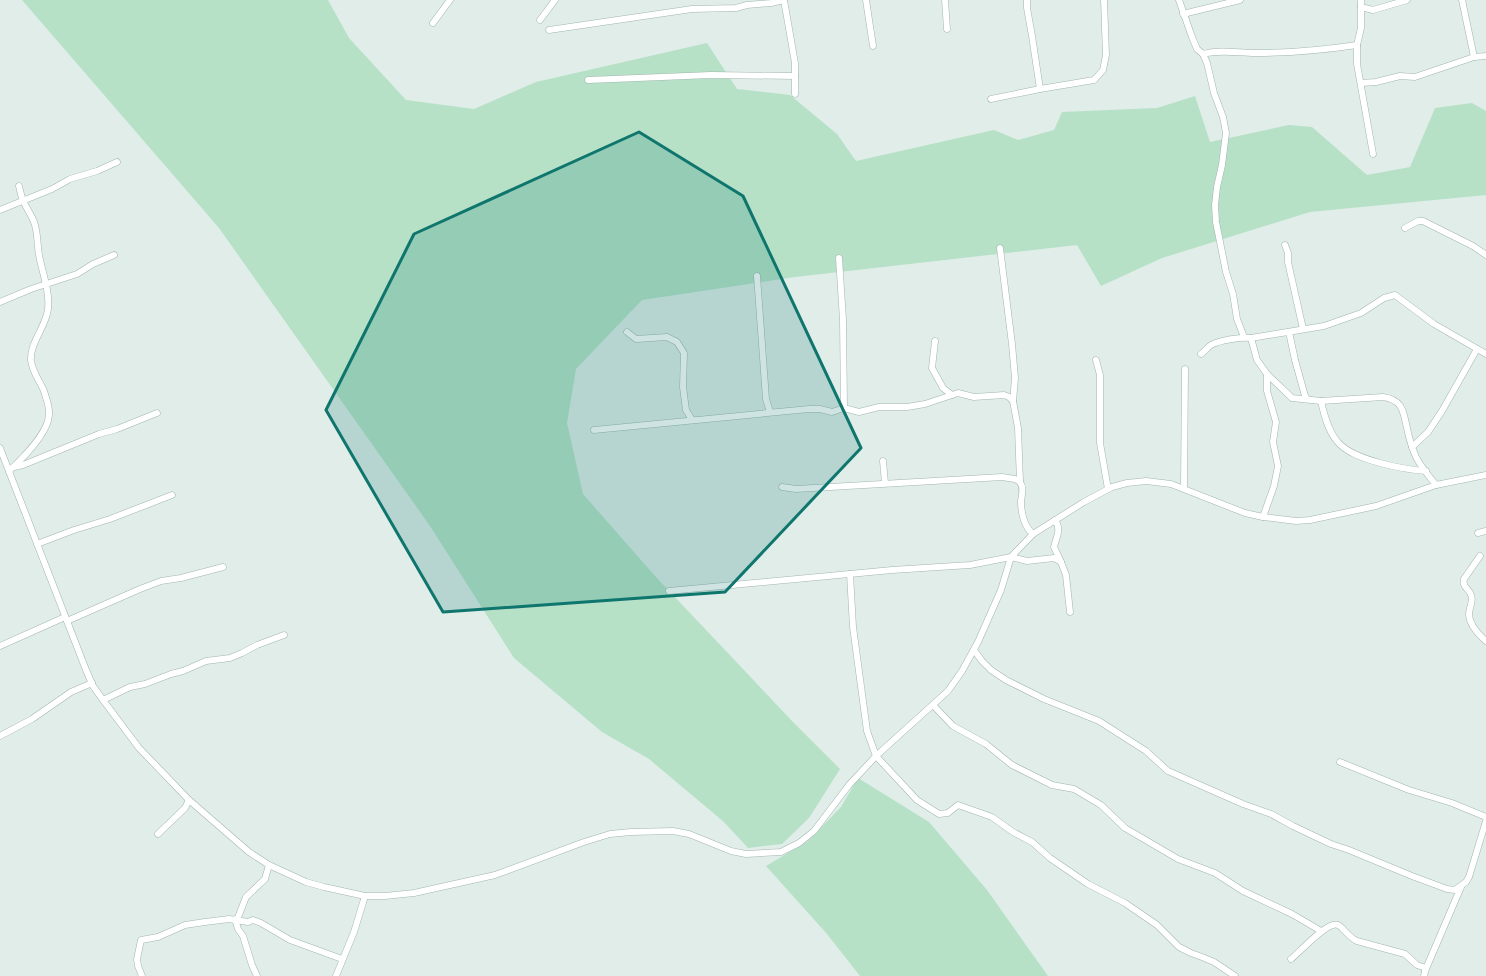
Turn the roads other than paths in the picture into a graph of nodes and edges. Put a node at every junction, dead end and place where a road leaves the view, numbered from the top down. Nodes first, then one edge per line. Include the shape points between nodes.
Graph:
1 (450, 0) edge
2 (555, 0) edge
3 (784, 0) edge
4 (866, 0) edge
5 (945, 0) edge
6 (1027, 0) edge
7 (1104, 0) edge
8 (1179, 0) edge
9 (1240, 0) edge
10 (1407, 0) edge
11 (1462, 0) edge
12 (1361, 3) edge
13 (1183, 14) junction
14 (540, 20) dead end
15 (433, 23) dead end
16 (947, 29) dead end
17 (549, 30) dead end
18 (1357, 45) junction
19 (873, 46) dead end
20 (1203, 54) junction
21 (1486, 56) edge
22 (1474, 57) junction
23 (795, 76) junction
24 (588, 80) dead end
25 (1361, 83) junction
26 (1040, 89) junction
27 (794, 94) dead end
28 (991, 99) dead end
29 (1373, 154) dead end
30 (116, 162) dead end
31 (19, 186) dead end
32 (23, 200) junction
33 (0, 210) edge
34 (1405, 228) dead end
35 (1285, 245) dead end
36 (1000, 248) dead end
37 (114, 255) dead end
38 (1486, 255) edge
39 (839, 258) dead end
40 (757, 276) dead end
41 (46, 284) junction
42 (0, 302) edge
43 (1303, 329) junction
44 (627, 332) dead end
45 (1289, 332) junction
46 (1244, 338) junction
47 (1251, 338) junction
48 (935, 341) dead end
49 (1477, 349) junction
50 (1201, 354) dead end
51 (1486, 354) edge
52 (1096, 360) dead end
53 (1185, 369) dead end
54 (1267, 374) junction
55 (952, 394) junction
56 (1307, 399) junction
57 (1013, 401) junction
58 (1320, 401) junction
59 (844, 408) junction
60 (770, 412) junction
61 (157, 413) dead end
62 (692, 420) junction
63 (594, 430) dead end
64 (1412, 447) junction
65 (0, 448) edge
66 (883, 461) dead end
67 (11, 469) junction
68 (1426, 471) junction
69 (1486, 475) edge
70 (1020, 482) junction
71 (885, 483) junction
72 (1436, 485) junction
73 (782, 487) dead end
74 (1184, 488) junction
75 (1108, 489) junction
76 (172, 494) dead end
77 (1263, 517) junction
78 (1055, 520) junction
79 (1486, 531) edge
80 (1478, 533) dead end
81 (1033, 534) junction
82 (37, 544) junction
83 (1480, 556) dead end
84 (1011, 557) junction
85 (1061, 562) junction
86 (223, 567) dead end
87 (850, 574) junction
88 (669, 591) dead end
89 (1070, 612) dead end
90 (66, 619) junction
91 (284, 635) dead end
92 (1486, 641) edge
93 (0, 646) edge
94 (974, 650) junction
95 (92, 683) junction
96 (103, 700) junction
97 (933, 705) junction
98 (0, 736) edge
99 (876, 756) junction
100 (1340, 762) dead end
101 (189, 800) junction
102 (1486, 817) edge
103 (1486, 821) edge
104 (158, 834) dead end
105 (269, 865) junction
106 (1461, 886) junction
107 (365, 896) junction
108 (236, 920) junction
109 (1321, 931) junction
110 (342, 959) junction
111 (1291, 959) dead end
112 (1426, 968) junction
113 (142, 976) edge
114 (257, 976) edge
115 (336, 976) edge
116 (1235, 976) edge
117 (1423, 976) edge

1 - 15 street
2 - 14 street
3 - 17 street via 736,8 692,9
3 - 23 street via 791,34
4 - 19 street
5 - 16 street
6 - 26 street
7 - 26 street via 1106,55 1103,70 1094,80
8 - 13 street
9 - 13 street
10 - 12 street via 1373,10
11 - 22 street
12 - 18 street via 1361,28
13 - 20 street via 1197,49
18 - 20 street via 1317,50 1256,53 1213,51
18 - 25 street
20 - 46 street via 1226,133 1217,187 1216,222 1237,319
21 - 22 street
22 - 25 street via 1415,77 1400,76
23 - 24 street via 711,75
23 - 27 street
25 - 29 street
26 - 28 street
30 - 32 street via 97,172 70,179
31 - 32 street
32 - 33 street
32 - 41 street via 37,229
34 - 38 street via 1418,221 1424,221
35 - 43 street
36 - 57 street via 1015,378
37 - 41 street via 77,274
39 - 59 street
40 - 60 street via 766,399
41 - 42 street
41 - 67 street via 48,309 31,360 34,373 43,389 49,415 37,440
43 - 45 street
43 - 49 street via 1335,323 1394,295 1434,324
44 - 62 street via 636,339 667,337 677,342 684,353 682,387 686,410
45 - 47 street
45 - 56 street
46 - 47 street
46 - 50 street via 1216,343
47 - 54 street via 1257,360
48 - 55 street via 932,368 943,388
49 - 51 street
49 - 64 street via 1442,411 1428,432
52 - 75 street via 1100,375 1100,443
53 - 74 street
54 - 56 street via 1292,398
54 - 77 street via 1267,390 1276,422 1273,442 1278,466
55 - 57 street via 974,397 1004,395
55 - 59 street via 935,402 907,407 879,407 859,412
56 - 58 street
57 - 70 street via 1018,428
58 - 64 street via 1371,397 1393,399 1405,414
58 - 68 street via 1331,434 1352,454 1396,467
59 - 60 street via 836,412 820,409
60 - 62 street
61 - 67 street
62 - 63 street
64 - 68 street
65 - 67 street
66 - 71 street
67 - 82 street
68 - 72 street
69 - 72 street
70 - 71 street via 1002,477
70 - 81 street via 1021,507 1026,526
71 - 73 street via 796,489
72 - 77 street via 1376,506 1310,520
74 - 75 street via 1146,481
74 - 77 street via 1245,513
75 - 78 street
76 - 82 street
78 - 81 street
78 - 85 street via 1058,536 1054,547
79 - 80 street
81 - 84 street
82 - 90 street
83 - 92 street via 1463,582 1472,597 1469,614 1471,622 1476,632
84 - 85 street via 1027,561 1054,558
84 - 87 street via 970,565
84 - 94 street via 1001,590
85 - 89 street via 1066,575
86 - 90 street via 161,581
87 - 88 street
87 - 99 street via 853,627 867,731
90 - 93 street
90 - 95 street
91 - 96 street via 236,655 206,661 183,671 130,687
94 - 97 street via 948,691
94 - 106 street via 991,670 1006,680 1044,699 1099,721 1146,751 1168,771 1271,814 1331,844 1412,876 1447,889 1455,890
95 - 96 street
95 - 98 street via 71,692 32,719
96 - 101 street via 140,748
97 - 99 street
97 - 109 street via 953,726 986,744 1012,765 1052,785 1074,789 1101,805 1125,828 1148,842 1215,873 1243,891
99 - 107 street via 849,784 814,831 782,852 746,854 731,851 690,834 673,831 610,834 495,875 414,893
99 - 116 street via 917,800 939,814 948,813 958,805 992,817 1032,842 1088,884 1125,903 1157,925 1179,946 1214,962
100 - 102 street
101 - 104 street via 185,808
101 - 105 street via 249,852
103 - 106 street via 1472,869 1466,882
105 - 107 street via 306,882
105 - 108 street via 265,879 246,897
106 - 112 street
107 - 110 street via 354,932
108 - 110 street via 253,920 290,940
108 - 113 street via 185,925 158,937 141,940 138,966
108 - 114 street
109 - 111 street
109 - 112 street via 1337,924 1357,941 1406,954 1417,965
110 - 115 street
112 - 117 street

